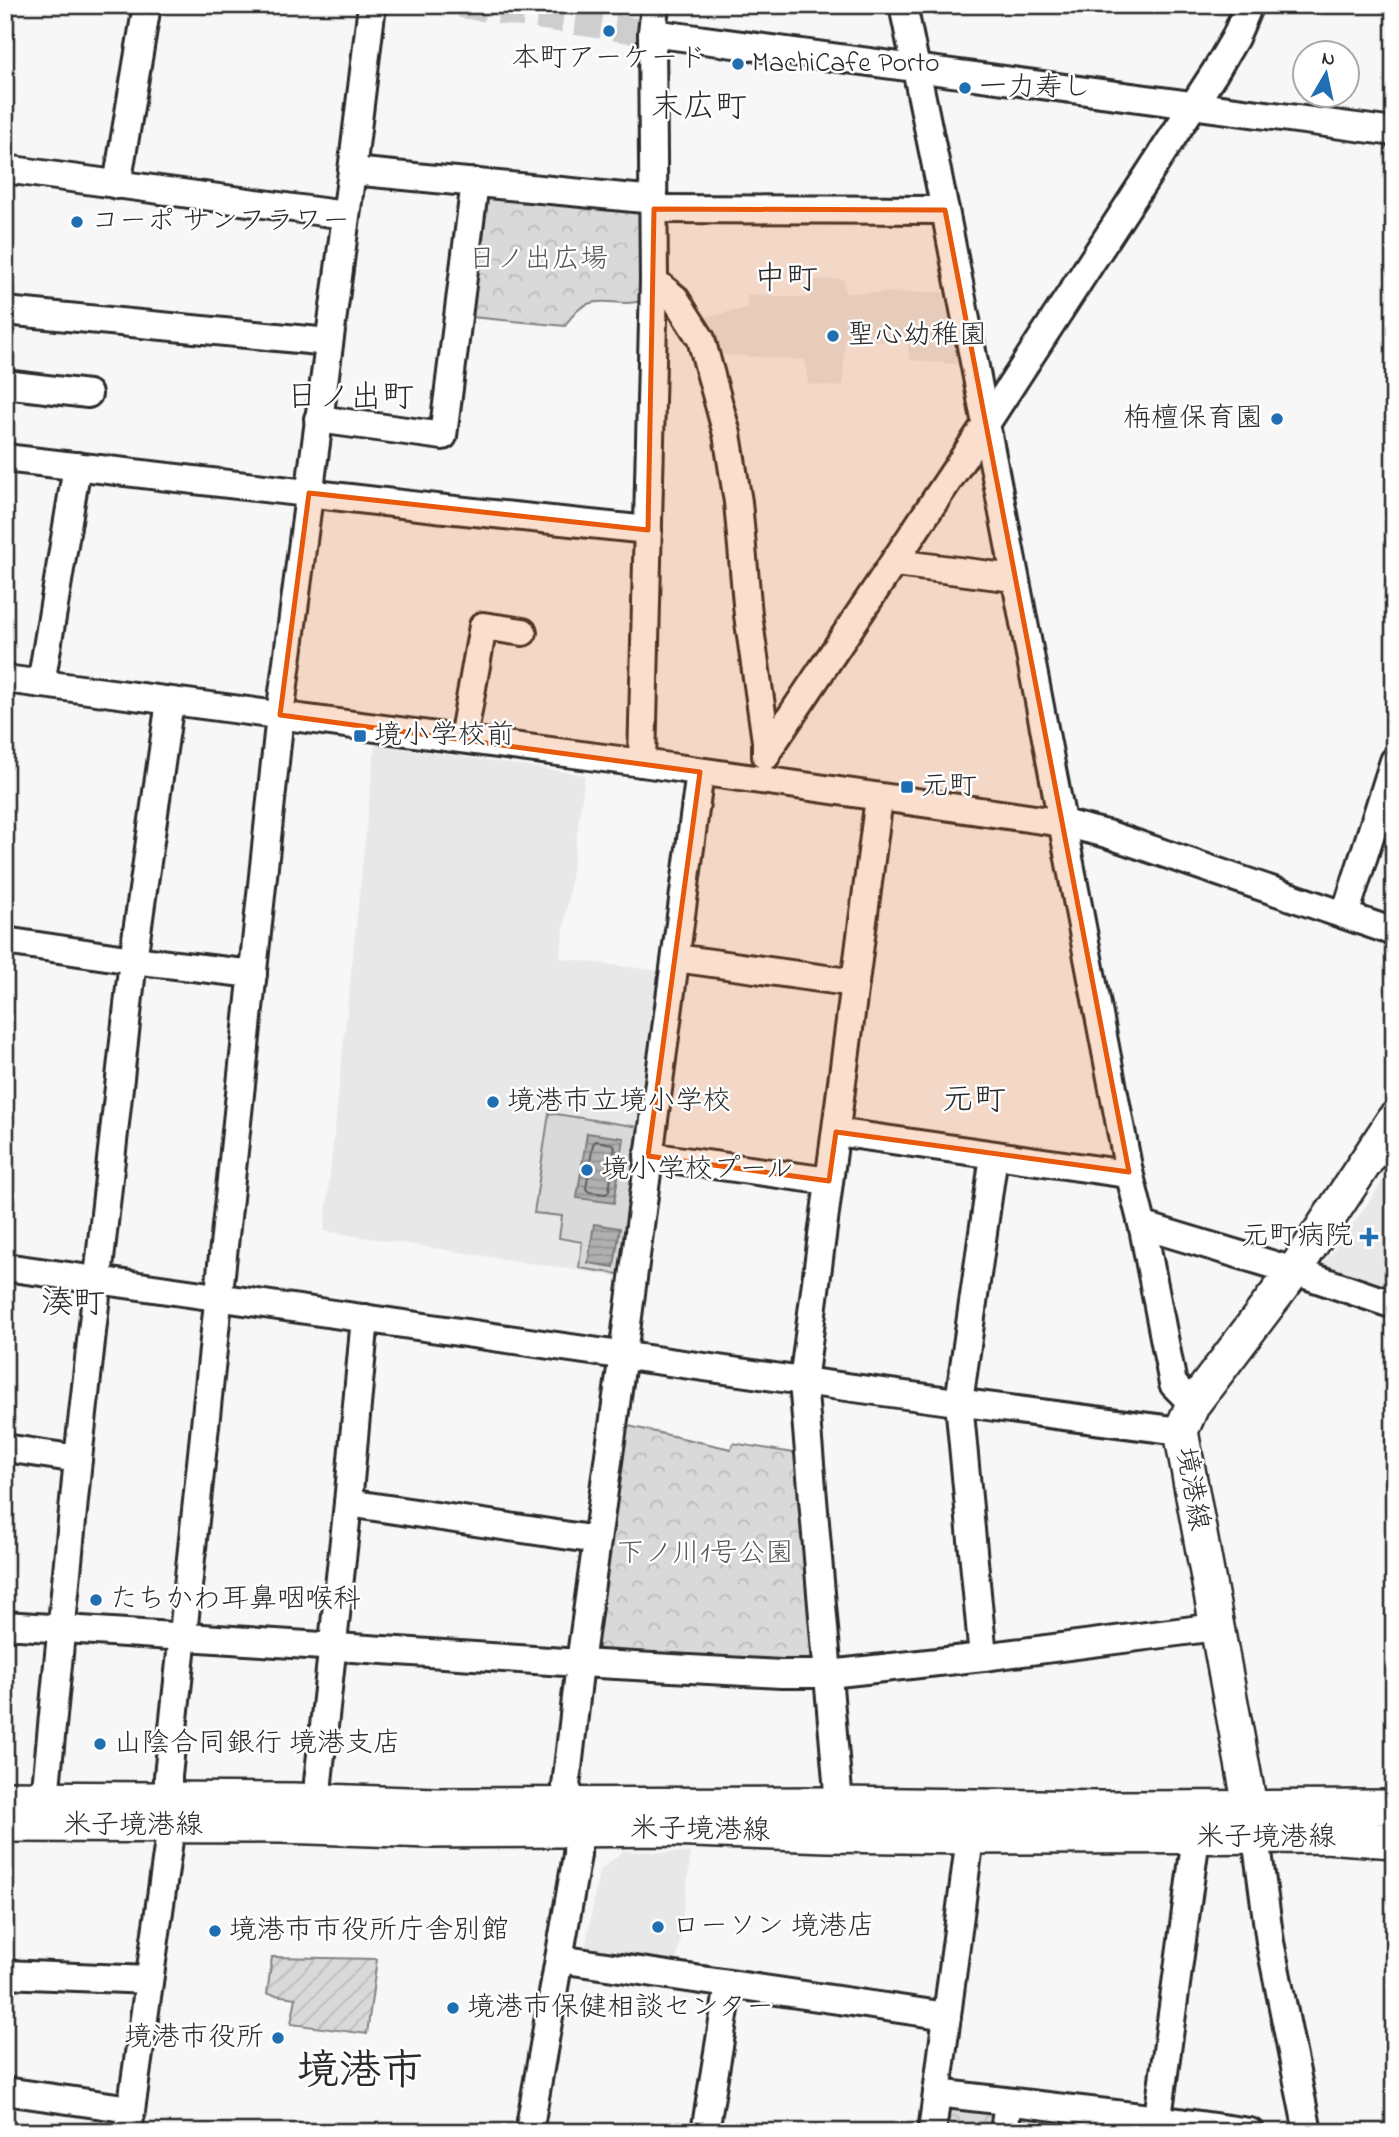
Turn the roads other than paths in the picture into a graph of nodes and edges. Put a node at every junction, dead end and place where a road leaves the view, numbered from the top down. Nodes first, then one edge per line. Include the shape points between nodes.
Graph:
1 (147, 5) edge
2 (372, 5) edge
3 (655, 5) edge
4 (903, 5) edge
5 (1249, 5) edge
6 (652, 33) junction
7 (915, 67) junction
8 (1194, 105) junction
9 (1394, 132) edge
10 (5, 169) edge
11 (352, 171) junction
12 (475, 182) junction
13 (117, 185) junction
14 (654, 204) junction
15 (945, 210) junction
16 (345, 215) junction
17 (654, 281) junction
18 (5, 311) edge
19 (329, 342) junction
20 (5, 384) edge
21 (88, 394) dead end
22 (318, 419) junction
23 (986, 424) junction
24 (5, 458) edge
25 (77, 466) junction
26 (309, 493) junction
27 (648, 530) junction
28 (895, 560) junction
29 (1014, 578) junction
30 (523, 632) dead end
31 (5, 679) edge
32 (41, 684) junction
33 (170, 701) junction
34 (280, 715) junction
35 (463, 739) junction
36 (767, 752) junction
37 (1394, 761) edge
38 (642, 764) junction
39 (700, 772) junction
40 (759, 781) junction
41 (878, 798) junction
42 (1063, 824) junction
43 (1345, 915) junction
44 (1394, 932) edge
45 (5, 941) edge
46 (676, 958) junction
47 (132, 960) junction
48 (253, 974) junction
49 (855, 983) junction
50 (1394, 1119) edge
51 (836, 1132) junction
52 (994, 1155) junction
53 (648, 1156) junction
54 (1129, 1172) junction
55 (829, 1181) junction
56 (1143, 1228) junction
57 (5, 1267) edge
58 (1294, 1271) junction
59 (97, 1280) junction
60 (219, 1297) junction
61 (1394, 1305) edge
62 (365, 1318) junction
63 (623, 1354) junction
64 (803, 1382) junction
65 (959, 1402) junction
66 (1187, 1418) junction
67 (5, 1448) edge
68 (78, 1459) junction
69 (348, 1503) junction
70 (597, 1540) junction
71 (5, 1625) edge
72 (1216, 1627) junction
73 (61, 1629) junction
74 (183, 1637) junction
75 (333, 1646) junction
76 (983, 1657) junction
77 (580, 1662) junction
78 (829, 1674) junction
79 (5, 1798) edge
80 (45, 1798) junction
81 (318, 1801) junction
82 (839, 1804) junction
83 (1394, 1807) edge
84 (169, 1812) junction
85 (576, 1817) junction
86 (1253, 1822) junction
87 (5, 1825) edge
88 (970, 1837) junction
89 (1196, 1837) junction
90 (1394, 1841) edge
91 (559, 1959) junction
92 (5, 1974) edge
93 (149, 1980) junction
94 (729, 1984) junction
95 (947, 2016) junction
96 (5, 2091) edge
97 (937, 2094) junction
98 (1008, 2102) junction
99 (130, 2120) edge
100 (1157, 2125) edge
101 (529, 2132) edge
102 (705, 2132) edge
103 (932, 2132) edge
104 (1004, 2132) edge
105 (1250, 2132) edge
106 (1308, 2132) edge

1 - 13 street
2 - 11 street
3 - 6 street
4 - 7 street
5 - 8 street via 1235,38
6 - 7 street
6 - 14 street
7 - 8 street
7 - 15 street
8 - 9 street
8 - 23 street
10 - 13 street
11 - 12 street
11 - 16 street
12 - 14 street
12 - 22 street via 443,436
13 - 16 street
14 - 15 street
14 - 17 street
15 - 23 street
16 - 19 street
17 - 27 street
17 - 36 street via 675,298 701,339 727,434
18 - 19 street
19 - 22 street
20 - 21 street
22 - 26 street
23 - 28 street
23 - 29 street
24 - 25 street
25 - 26 street
25 - 32 street
26 - 27 street
26 - 34 street
27 - 38 street
28 - 29 street
28 - 36 street
29 - 42 street
30 - 35 street via 483,626
31 - 32 street
32 - 33 street
33 - 34 street
33 - 47 street
34 - 35 street
34 - 48 street
35 - 38 street
36 - 40 street
37 - 43 street
38 - 39 street
39 - 40 street
39 - 46 street
40 - 41 street
41 - 42 street
41 - 49 street
42 - 43 street via 1107,834
42 - 54 street
43 - 44 street
45 - 47 street
46 - 49 street
46 - 53 street
47 - 48 street
47 - 59 street
48 - 60 street
49 - 51 street
50 - 58 main road, 境港線
51 - 52 street
51 - 55 street
52 - 54 street
52 - 65 street
53 - 55 street
53 - 63 street
54 - 56 street
55 - 64 street
56 - 58 street
56 - 66 street via 1173,1384
57 - 59 street
58 - 61 street
58 - 66 main road, 境港線
59 - 60 street
59 - 68 street
60 - 62 street
60 - 74 street
62 - 63 street
62 - 69 street
63 - 64 street
63 - 70 street
64 - 65 street
64 - 78 street
65 - 66 street
65 - 76 street
66 - 72 main road, 境港線
67 - 68 street
68 - 73 street
69 - 70 street
69 - 75 street
70 - 77 street
71 - 73 street
72 - 76 street
72 - 86 main road, 境港線
73 - 74 street
73 - 80 street
74 - 75 street
74 - 84 street via 168,1776
75 - 77 street
75 - 81 street
76 - 78 street
77 - 78 street
77 - 85 street via 566,1786
78 - 82 street
79 - 80 main road, 米子境港線
80 - 84 main road, 米子境港線
81 - 84 main road, 米子境港線
81 - 85 main road, 米子境港線
82 - 85 main road, 米子境港線
82 - 86 main road, 米子境港線 via 1100,1808
83 - 86 main road, 米子境港線
84 - 85 main road, 米子境港線 via 281,1826 430,1831
84 - 87 main road, 米子境港線
84 - 93 street
85 - 88 main road, 米子境港線 via 668,1829
85 - 91 street via 577,1855
86 - 89 main road, 米子境港線
86 - 90 main road, 米子境港線 via 1325,1836
86 - 106 street via 1270,1942
88 - 89 main road, 米子境港線
88 - 95 street
89 - 100 street
91 - 94 street
91 - 101 street
92 - 93 street
93 - 99 street
94 - 95 street
94 - 102 street
95 - 97 street
96 - 99 street
97 - 98 street
97 - 103 street
98 - 100 street
98 - 104 street
100 - 105 street

